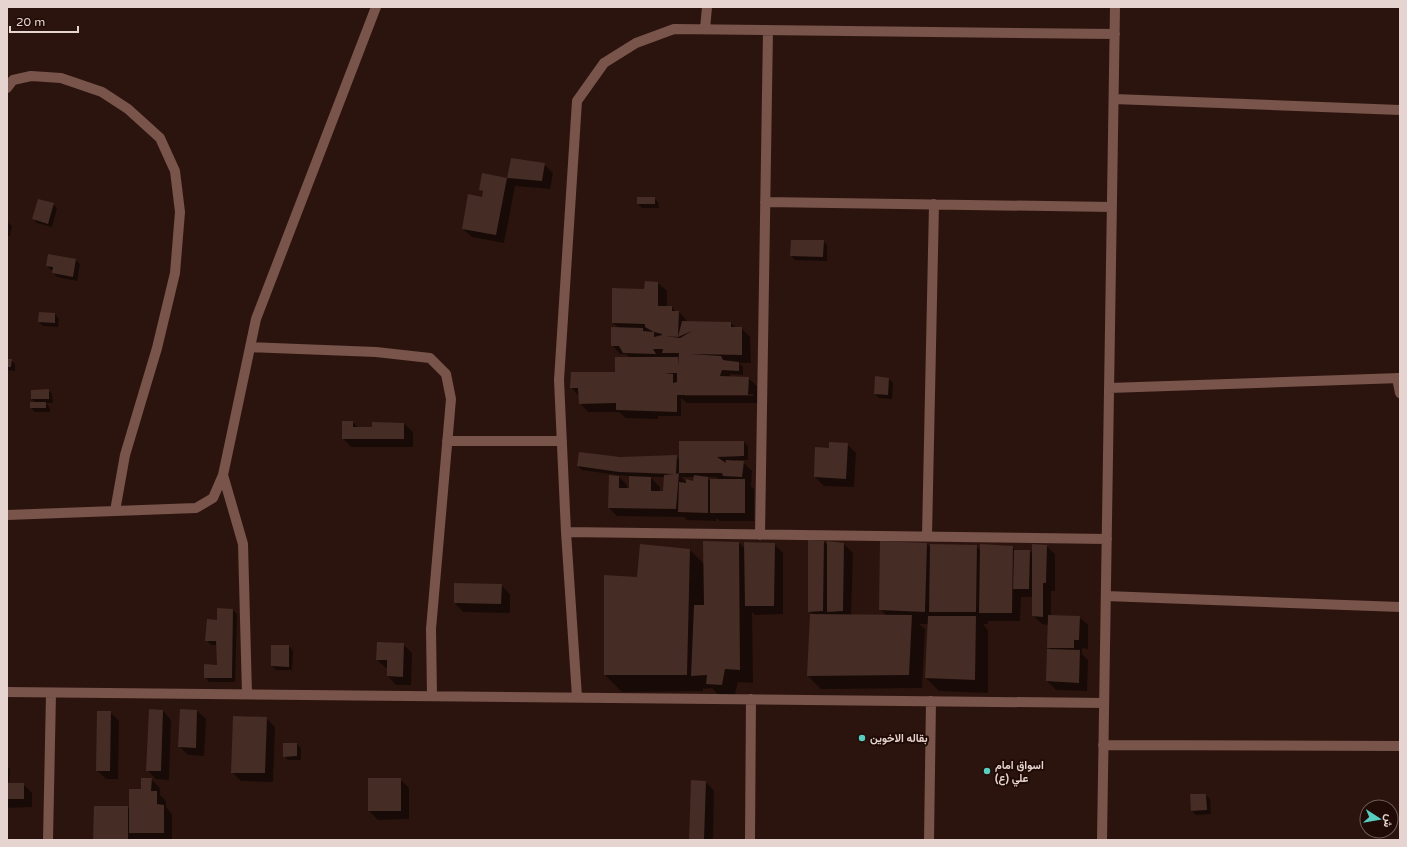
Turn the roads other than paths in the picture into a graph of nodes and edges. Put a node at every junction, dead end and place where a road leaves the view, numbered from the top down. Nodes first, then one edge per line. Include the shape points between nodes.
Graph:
1 (376, 7) edge
2 (707, 7) edge
3 (1115, 7) edge
4 (705, 30) junction
5 (768, 30) junction
6 (1115, 34) junction
7 (7, 88) edge
8 (1114, 99) junction
9 (1400, 110) edge
10 (765, 202) junction
11 (934, 204) junction
12 (1112, 207) junction
13 (250, 347) junction
14 (1398, 378) edge
15 (1109, 388) junction
16 (1400, 393) edge
17 (447, 441) junction
18 (562, 441) junction
19 (223, 475) junction
20 (115, 511) junction
21 (7, 515) edge
22 (566, 532) junction
23 (760, 535) junction
24 (927, 536) junction
25 (1107, 539) junction
26 (1106, 596) junction
27 (1400, 607) edge
28 (7, 692) edge
29 (51, 693) junction
30 (246, 694) junction
31 (432, 696) junction
32 (577, 697) junction
33 (751, 699) junction
34 (931, 701) junction
35 (1104, 703) junction
36 (1103, 745) junction
37 (1400, 746) edge
38 (48, 840) edge
39 (750, 840) edge
40 (929, 840) edge
41 (1102, 840) edge

1 - 13 street via 256,319
2 - 4 street
3 - 6 street
4 - 5 street
4 - 18 street via 674,29 636,43 604,63 577,101 559,380
5 - 6 street
5 - 10 street
6 - 8 street
7 - 20 street via 13,80 31,76 61,78 102,92 128,108 160,138 175,171 180,212 175,273 157,348 125,455
8 - 9 street
8 - 12 street
10 - 11 street
10 - 23 street
11 - 12 street
11 - 24 street
12 - 15 street
13 - 17 street via 376,352 430,358 446,374 451,399
13 - 19 street
14 - 15 street
14 - 16 street
15 - 25 street
17 - 18 street
17 - 31 street via 431,629
18 - 22 street
19 - 20 street via 213,498 196,508
19 - 30 street via 243,544
20 - 21 street
22 - 23 street
22 - 32 street
23 - 24 street
24 - 25 street
25 - 26 street
26 - 27 street
26 - 35 street
28 - 29 street
29 - 30 street
29 - 38 street
30 - 31 street
31 - 32 street
32 - 33 street
33 - 34 street
33 - 39 street
34 - 35 street
34 - 40 street
35 - 36 street
36 - 37 street
36 - 41 street

